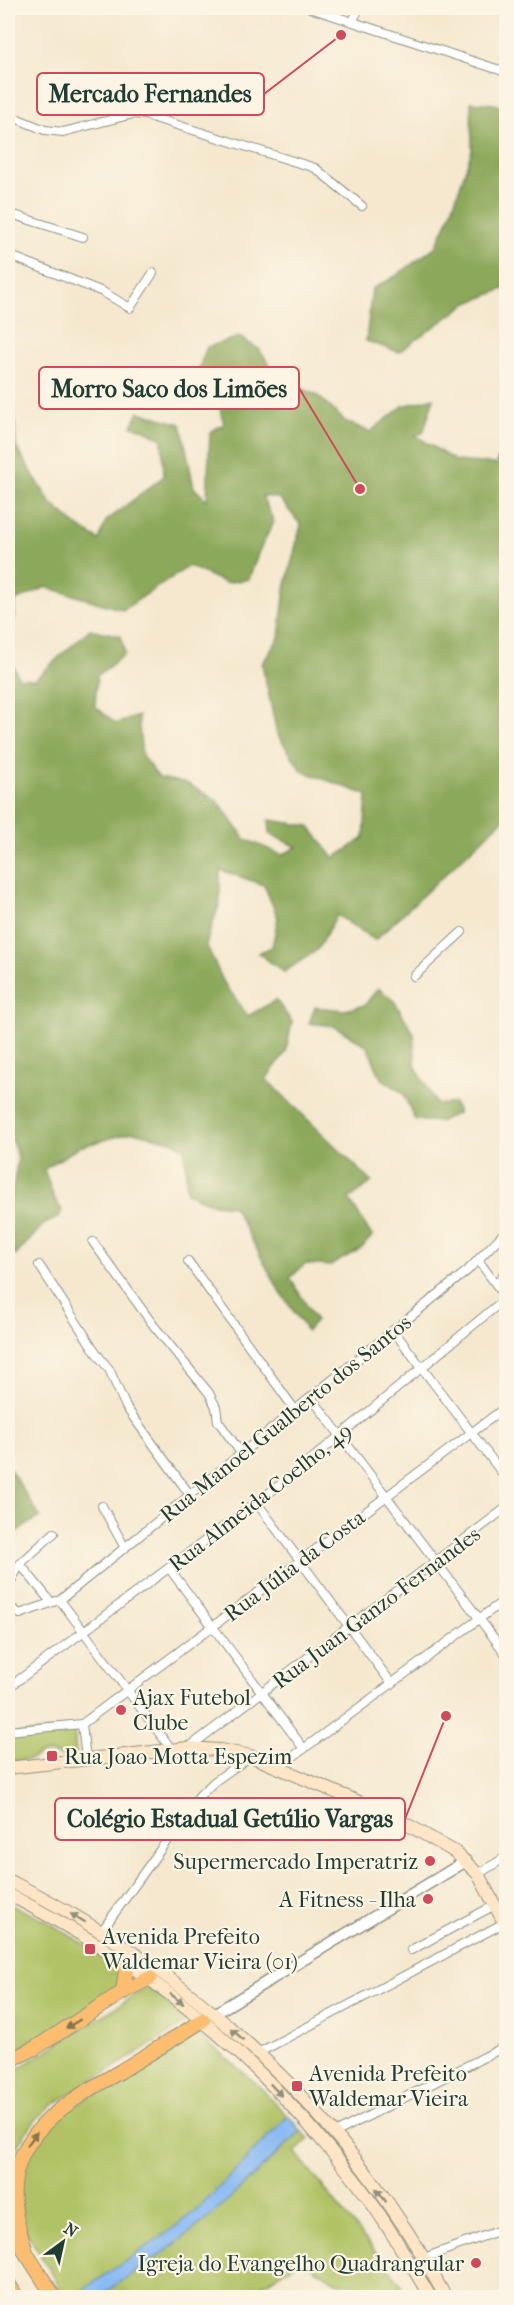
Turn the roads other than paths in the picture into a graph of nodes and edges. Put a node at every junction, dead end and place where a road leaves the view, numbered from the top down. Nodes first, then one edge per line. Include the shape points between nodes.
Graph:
1 (310, 8) edge
2 (359, 8) edge
3 (353, 21) junction
4 (507, 72) edge
5 (8, 115) edge
6 (362, 206) dead end
7 (8, 213) edge
8 (83, 237) dead end
9 (8, 255) edge
10 (153, 273) dead end
11 (462, 932) dead end
12 (414, 976) dead end
13 (507, 1231) edge
14 (93, 1242) dead end
15 (478, 1260) junction
16 (188, 1261) dead end
17 (39, 1265) dead end
18 (507, 1270) edge
19 (497, 1285) junction
20 (507, 1298) edge
21 (393, 1330) junction
22 (422, 1368) junction
23 (311, 1397) junction
24 (507, 1407) edge
25 (295, 1410) junction
26 (472, 1433) junction
27 (340, 1436) junction
28 (241, 1453) junction
29 (507, 1478) edge
30 (190, 1495) junction
31 (386, 1497) junction
32 (257, 1503) junction
33 (102, 1506) dead end
34 (507, 1508) edge
35 (54, 1533) dead end
36 (124, 1548) junction
37 (300, 1561) junction
38 (435, 1562) junction
39 (20, 1564) junction
40 (169, 1568) junction
41 (8, 1587) edge
42 (507, 1599) edge
43 (56, 1601) junction
44 (8, 1606) edge
45 (478, 1619) junction
46 (213, 1626) junction
47 (349, 1627) junction
48 (83, 1632) junction
49 (507, 1654) edge
50 (392, 1684) junction
51 (8, 1688) edge
52 (127, 1690) junction
53 (262, 1692) junction
54 (82, 1724) junction
55 (8, 1731) edge
56 (188, 1748) junction
57 (304, 1749) junction
58 (172, 1750) junction
59 (251, 1756) junction
60 (86, 1759) junction
61 (279, 1767) junction
62 (8, 1768) edge
63 (507, 1857) edge
64 (466, 1861) junction
65 (478, 1874) junction
66 (8, 1880) edge
67 (8, 1894) edge
68 (495, 1905) junction
69 (55, 1912) junction
70 (506, 1924) edge
71 (101, 1932) junction
72 (411, 1950) dead end
73 (127, 1963) junction
74 (156, 1975) junction
75 (123, 1992) junction
76 (209, 2017) junction
77 (501, 2049) dead end
78 (258, 2053) junction
79 (8, 2061) edge
80 (333, 2134) junction
81 (395, 2214) junction
82 (384, 2222) junction
83 (8, 2225) edge
84 (507, 2228) edge
85 (27, 2255) junction
86 (424, 2258) junction
87 (8, 2283) edge
88 (17, 2298) edge
89 (55, 2298) edge
90 (431, 2298) edge
91 (446, 2298) edge

1 - 3 street
2 - 3 street
3 - 4 street
5 - 6 street via 53,132 133,114 145,115 315,168
7 - 8 street
9 - 10 street via 103,292 130,308
11 - 12 street
13 - 15 street, Rua Manoel Gualberto dos Santos
14 - 28 street via 209,1393 218,1421
15 - 19 street
15 - 21 street, Rua Manoel Gualberto dos Santos
16 - 25 street
17 - 30 street via 109,1369 126,1407
18 - 19 street
19 - 20 street
20 - 22 street, Rua Almeida Coelho, 49
21 - 22 street
21 - 23 street, Rua Manoel Gualberto dos Santos
22 - 26 street
22 - 27 street, Rua Almeida Coelho, 49
23 - 25 street, Rua Manoel Gualberto dos Santos
23 - 27 street
24 - 26 street, Rua Júlia da Costa
25 - 28 street, Rua Manoel Gualberto dos Santos
26 - 29 street
26 - 31 street, Rua Júlia da Costa
27 - 31 street
27 - 32 street, Rua Almeida Coelho, 49
28 - 30 street, Rua Manoel Gualberto dos Santos
30 - 36 street, Rua Manoel Gualberto dos Santos
31 - 37 street, Rua Júlia da Costa
31 - 38 street
32 - 37 street
32 - 40 street, Rua Almeida Coelho, 49
33 - 36 street
34 - 38 street, Rua Juan Ganzo Fernandes
35 - 39 street
36 - 43 street, Rua Manoel Gualberto dos Santos
37 - 46 street, Rua Júlia da Costa
37 - 47 street
38 - 45 street
38 - 47 street, Rua Juan Ganzo Fernandes
39 - 41 street
39 - 43 street
40 - 46 street
40 - 48 street, Rua Almeida Coelho, 49
42 - 45 street
43 - 44 street, Rua Manoel Gualberto dos Santos via 20,1614
43 - 48 street
45 - 49 street
45 - 50 street
46 - 52 street, Rua Júlia da Costa
46 - 53 street
47 - 50 street
47 - 53 street, Rua Juan Ganzo Fernandes
48 - 51 street, Rua Almeida Coelho, 49
48 - 52 street
50 - 57 street
52 - 54 street, Rua Júlia da Costa
52 - 58 street
53 - 56 street, Rua Juan Ganzo Fernandes
53 - 57 street
54 - 55 street
54 - 60 street
56 - 58 main road
56 - 59 main road
57 - 61 street
58 - 60 main road
59 - 61 main road
59 - 71 street via 199,1796
60 - 62 main road
61 - 64 main road via 404,1823
63 - 65 street
64 - 65 main road
64 - 76 street
65 - 68 main road
66 - 69 main road
67 - 69 main road
68 - 70 main road
68 - 72 street
71 -> 69 main road
69 - 73 main road
70 - 78 street
71 - 74 main road
73 - 74 main road
73 - 75 highway
74 - 75 highway
74 - 76 main road
75 -> 79 highway
78 -> 76 main road
76 -> 82 main road via 288,2102
85 -> 76 highway via 15,2216 14,2197 20,2159 33,2136 67,2104
77 - 80 street
78 - 80 main road
81 -> 80 main road
81 - 82 main road
81 - 86 main road
82 - 90 main road
83 - 85 highway
84 - 86 street
85 - 89 highway
86 - 91 main road
87 - 88 highway

